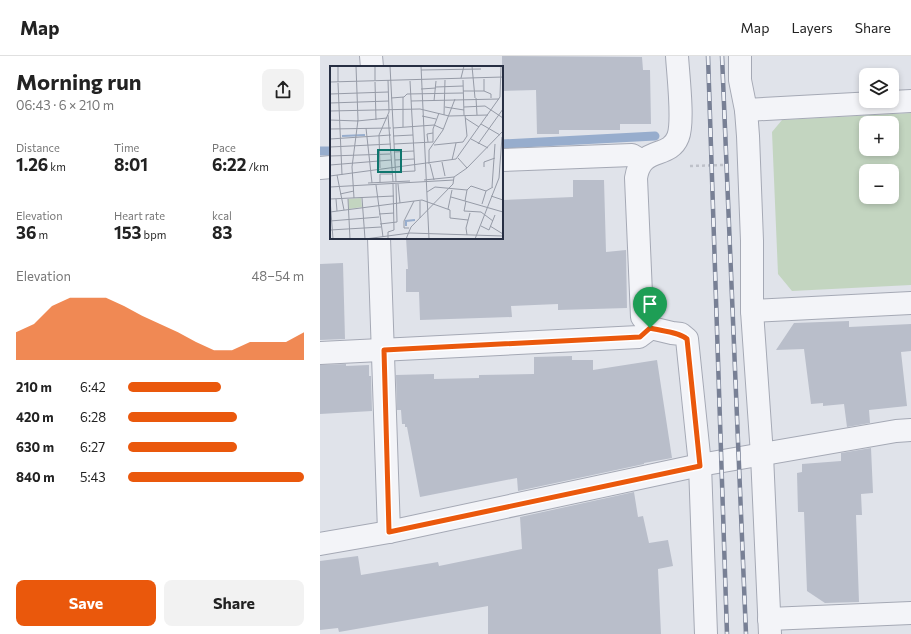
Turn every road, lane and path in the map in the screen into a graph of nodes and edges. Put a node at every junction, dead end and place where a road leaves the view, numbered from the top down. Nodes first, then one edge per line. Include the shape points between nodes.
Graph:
1 (371, 56) edge
2 (677, 56) edge
3 (740, 56) edge
4 (372, 66) edge
5 (911, 101) edge
6 (746, 110) junction
7 (503, 160) edge
8 (642, 161) junction
9 (749, 164) junction
10 (690, 166) dead end
11 (330, 167) edge
12 (320, 168) edge
13 (379, 239) edge
14 (911, 303) edge
15 (752, 311) junction
16 (650, 328) junction
17 (384, 350) junction
18 (320, 353) edge
19 (911, 430) edge
20 (762, 455) junction
21 (700, 466) junction
22 (389, 532) junction
23 (320, 544) edge
24 (911, 613) edge
25 (769, 626) edge
26 (706, 634) edge

1 - 4 street
2 - 8 street via 681,122 678,138 665,150
3 - 6 street via 740,80
5 - 6 street
6 - 9 street
7 - 8 street via 632,155
8 - 16 street via 636,178 642,317
9 - 10 path
9 - 15 street
11 - 12 street
13 - 17 street
14 - 15 street
15 - 20 street
16 - 17 street via 640,337
16 - 21 street via 681,334 687,339
17 - 18 street
17 - 22 street
19 - 20 street
20 - 21 street
20 - 25 street
21 - 22 street
21 - 26 street
22 - 23 street
24 - 25 street

